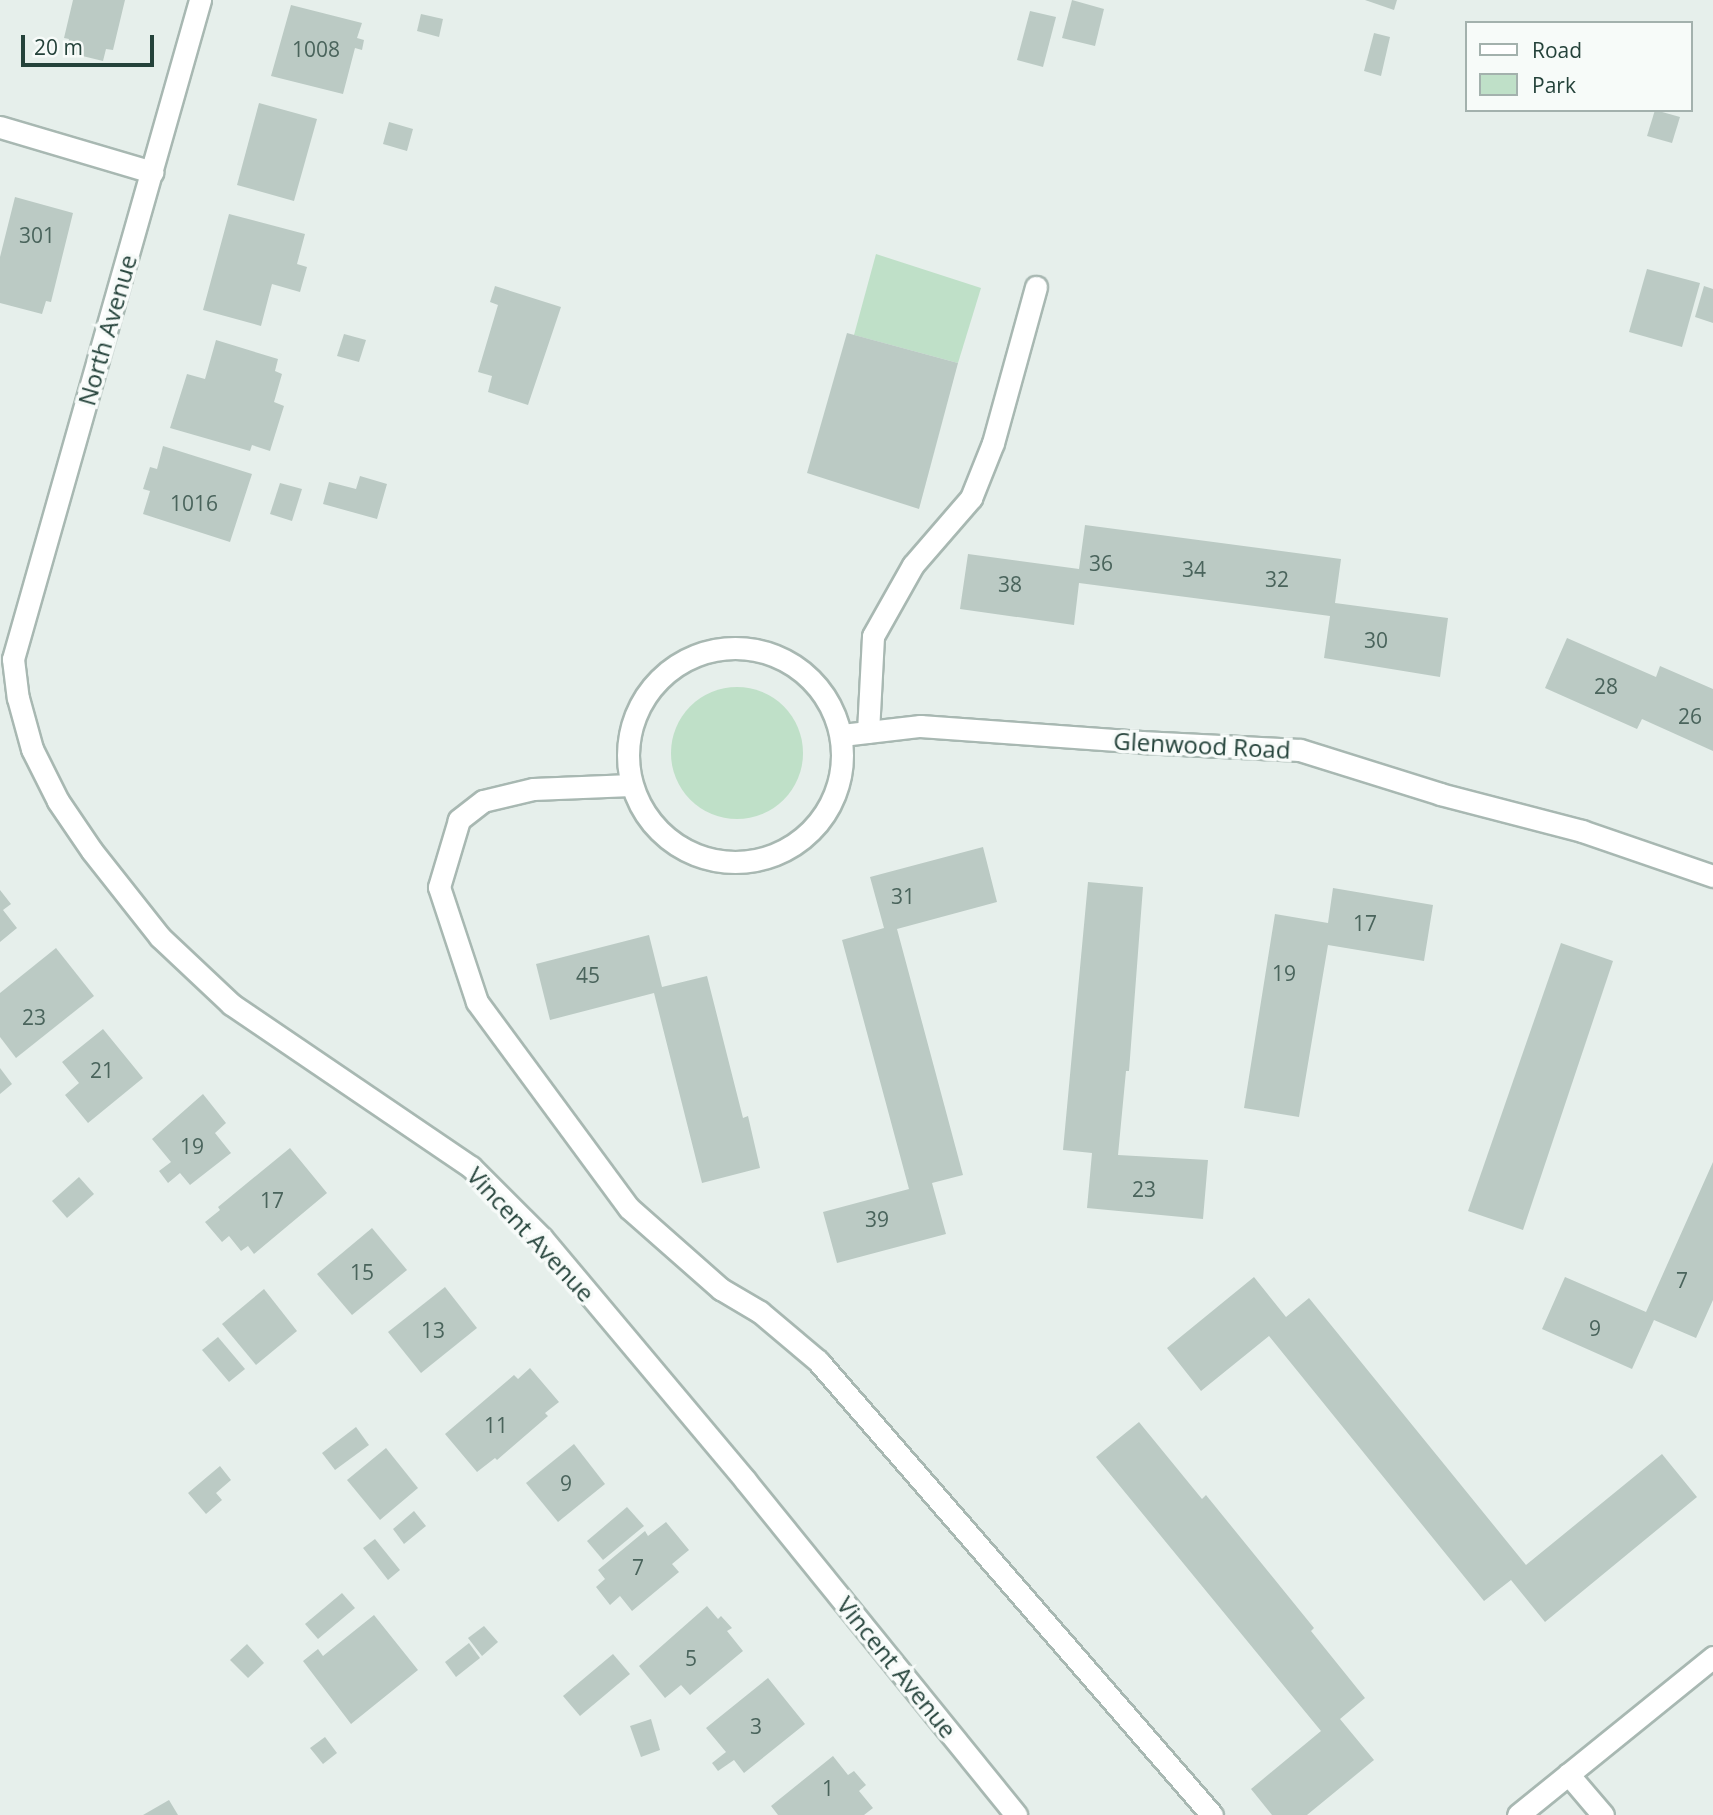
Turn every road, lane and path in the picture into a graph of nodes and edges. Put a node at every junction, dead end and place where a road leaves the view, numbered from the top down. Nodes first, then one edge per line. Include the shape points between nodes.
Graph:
1 (200, 0) edge
2 (0, 127) edge
3 (152, 172) junction
4 (1036, 287) dead end
5 (13, 659) joint
6 (868, 732) junction
7 (842, 735) junction
8 (631, 785) junction
9 (1713, 876) edge
10 (1713, 1657) edge
11 (1568, 1774) junction
12 (1016, 1815) edge
13 (1212, 1815) edge
14 (1518, 1815) edge
15 (1603, 1815) edge

1 - 3 street, North Avenue
2 - 3 street
3 - 5 street, North Avenue
4 - 6 street via 993,443 971,498 913,565 873,636
5 - 12 street, Vincent Avenue via 32,749 58,801 160,937 231,1004 471,1167 542,1238
6 - 7 street, Glenwood Road
6 - 9 street, Glenwood Road via 920,726 1300,750 1440,794 1582,831
7 - 8 street via 842,771 831,806 808,835 777,855 741,863 705,859 671,844 646,818
7 - 8 street via 829,702 808,675 778,656 745,648 710,650 678,663 651,686 634,716 626,750
8 - 13 street via 533,789 483,801 459,820 439,887 477,1002 629,1208 711,1281 760,1312 818,1362
10 - 11 street
11 - 14 street
11 - 15 street

